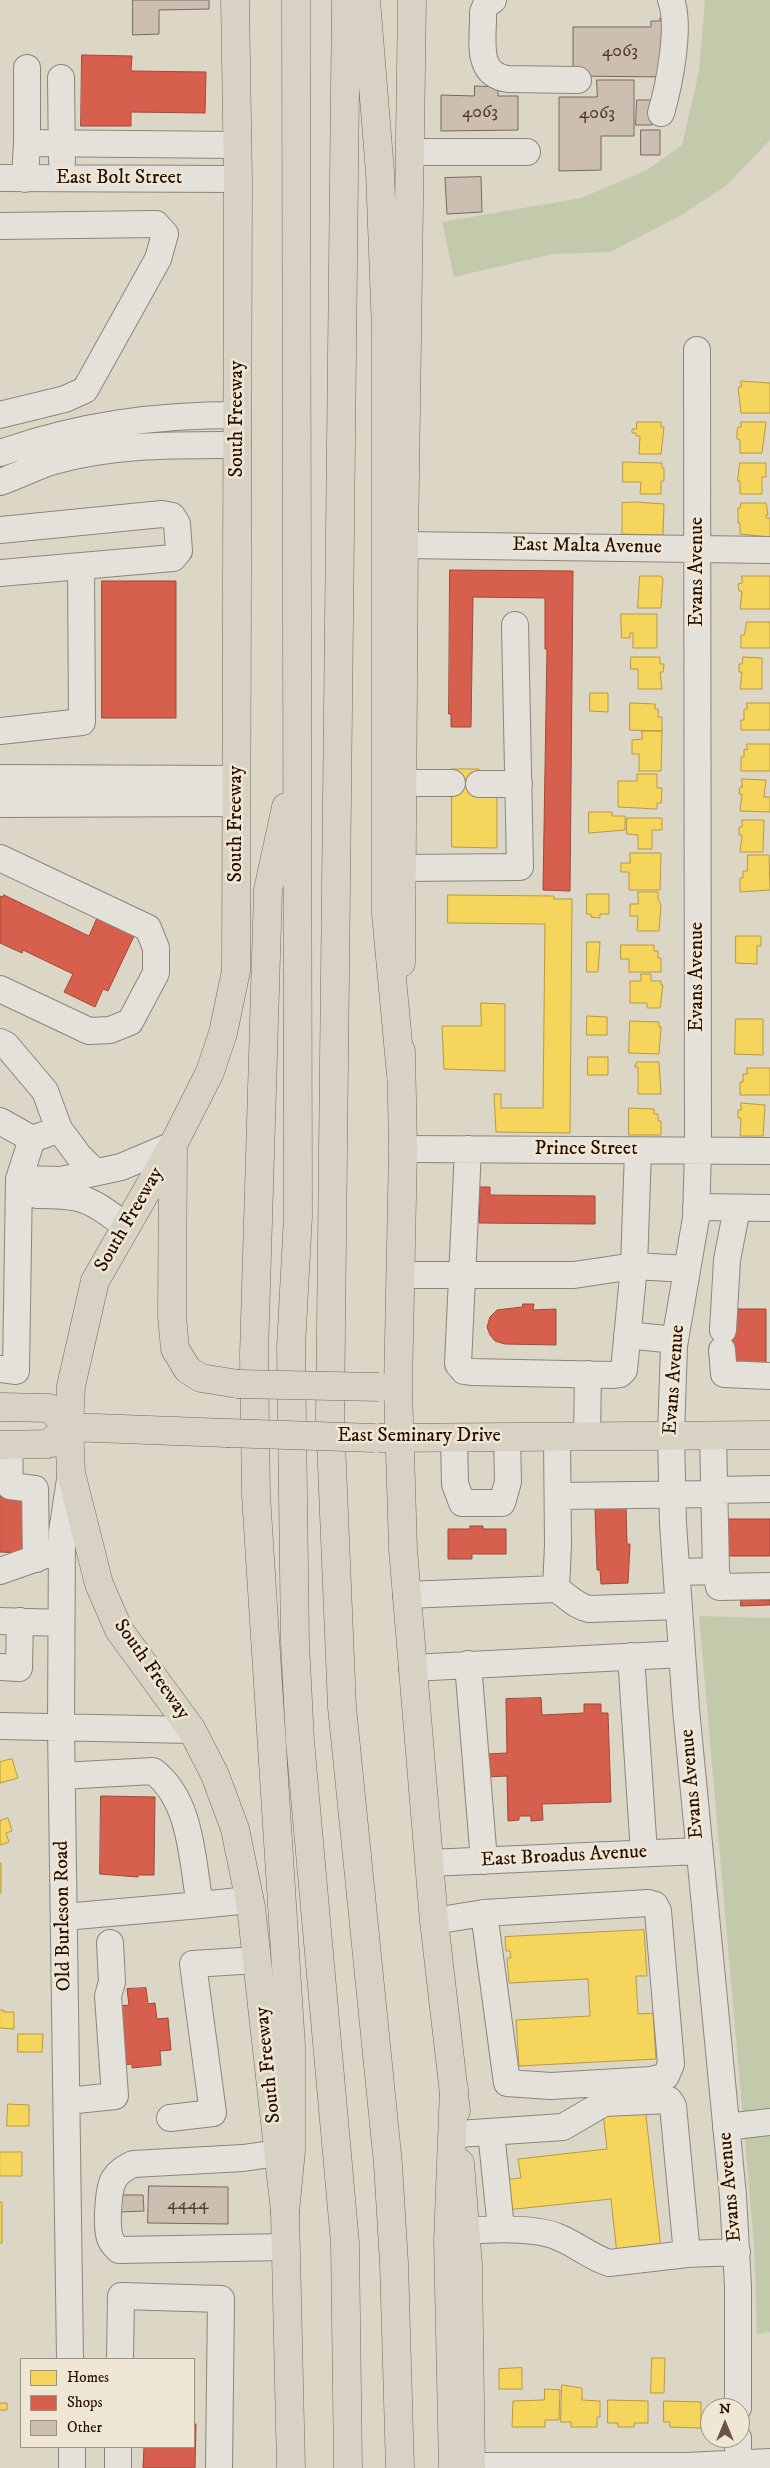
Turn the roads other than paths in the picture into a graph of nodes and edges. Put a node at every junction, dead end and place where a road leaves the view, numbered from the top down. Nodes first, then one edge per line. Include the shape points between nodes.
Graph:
1 (235, 0) edge
2 (296, 0) edge
3 (346, 0) edge
4 (366, 0) edge
5 (412, 0) edge
6 (492, 0) edge
7 (671, 0) edge
8 (27, 68) dead end
9 (61, 78) dead end
10 (578, 80) dead end
11 (661, 113) dead end
12 (27, 143) junction
13 (62, 143) junction
14 (139, 144) junction
15 (185, 144) junction
16 (237, 145) junction
17 (411, 152) junction
18 (527, 152) dead end
19 (13, 179) edge
20 (63, 179) junction
21 (140, 179) junction
22 (188, 179) junction
23 (238, 179) junction
24 (0, 226) edge
25 (697, 350) dead end
26 (0, 415) edge
27 (238, 415) junction
28 (238, 445) junction
29 (0, 454) edge
30 (0, 482) edge
31 (0, 530) edge
32 (404, 544) junction
33 (699, 549) junction
34 (770, 550) edge
35 (81, 566) junction
36 (0, 573) edge
37 (515, 624) dead end
38 (0, 731) edge
39 (297, 756) junction
40 (0, 778) edge
41 (402, 783) junction
42 (452, 783) dead end
43 (479, 784) dead end
44 (519, 784) junction
45 (237, 791) junction
46 (0, 804) edge
47 (0, 858) edge
48 (401, 868) junction
49 (0, 989) edge
50 (0, 1042) edge
51 (401, 1075) junction
52 (0, 1121) edge
53 (59, 1129) junction
54 (32, 1138) junction
55 (173, 1145) junction
56 (403, 1149) junction
57 (468, 1149) junction
58 (638, 1151) junction
59 (698, 1151) junction
60 (770, 1151) edge
61 (94, 1172) junction
62 (19, 1187) junction
63 (696, 1207) junction
64 (737, 1208) junction
65 (770, 1208) edge
66 (126, 1226) junction
67 (634, 1266) junction
68 (687, 1269) junction
69 (400, 1275) junction
70 (462, 1275) junction
71 (627, 1335) junction
72 (676, 1340) junction
73 (8, 1370) edge
74 (588, 1374) junction
75 (770, 1376) edge
76 (389, 1387) junction
77 (2, 1403) edge
78 (69, 1427) junction
79 (671, 1435) junction
80 (713, 1435) junction
81 (770, 1435) edge
82 (587, 1436) junction
83 (507, 1437) junction
84 (557, 1437) junction
85 (387, 1438) junction
86 (454, 1438) junction
87 (5, 1445) edge
88 (71, 1473) junction
89 (770, 1489) edge
90 (715, 1492) junction
91 (673, 1495) junction
92 (558, 1496) junction
93 (62, 1550) junction
94 (36, 1559) junction
95 (0, 1571) edge
96 (716, 1571) junction
97 (677, 1572) junction
98 (770, 1586) edge
99 (556, 1589) junction
100 (406, 1595) junction
101 (679, 1606) junction
102 (10, 1621) edge
103 (61, 1623) junction
104 (682, 1654) junction
105 (631, 1656) junction
106 (468, 1664) junction
107 (0, 1667) edge
108 (412, 1668) junction
109 (0, 1726) edge
110 (61, 1727) junction
111 (192, 1730) junction
112 (62, 1776) junction
113 (699, 1851) junction
114 (644, 1853) junction
115 (484, 1861) junction
116 (429, 1863) junction
117 (249, 1900) junction
118 (200, 1906) junction
119 (484, 1913) junction
120 (64, 1917) junction
121 (434, 1921) junction
122 (110, 1943) dead end
123 (257, 1960) junction
124 (454, 2088) junction
125 (66, 2101) junction
126 (170, 2118) dead end
127 (770, 2122) edge
128 (726, 2128) junction
129 (491, 2132) junction
130 (458, 2134) junction
131 (278, 2153) junction
132 (285, 2212) junction
133 (502, 2228) junction
134 (466, 2231) junction
135 (286, 2247) junction
136 (737, 2252) junction
137 (687, 2254) junction
138 (70, 2358) edge
139 (120, 2358) edge
140 (738, 2398) edge
141 (72, 2448) edge
142 (118, 2448) edge
143 (738, 2448) edge
144 (770, 2462) edge
145 (738, 2466) edge
146 (465, 2467) edge
147 (72, 2468) edge
148 (118, 2468) edge
149 (219, 2468) edge
150 (291, 2468) edge
151 (348, 2468) edge
152 (400, 2468) edge

1 - 16 main road, South Freeway
2 - 39 main road
3 - 152 main road via 330,1418 342,1707 388,2164
4 - 51 main road via 380,172 386,331 386,914
5 - 17 main road
6 - 10 street via 484,12 484,61 488,71 508,79
7 - 11 street via 674,6 674,41
8 - 12 street
9 - 13 street
12 - 13 street
12 - 19 street
13 - 14 street
13 - 20 street
14 - 15 street
14 - 21 street
15 - 16 street
15 - 22 street
16 - 23 main road, South Freeway
17 - 18 street
17 - 32 main road
19 - 20 street, East Bolt Street
20 - 21 street, East Bolt Street
21 - 22 street, East Bolt Street
22 - 23 street, East Bolt Street
23 - 27 main road, South Freeway
24 - 26 street via 156,224 165,234 158,259 85,390 65,399
25 - 33 street, Evans Avenue
27 - 28 main road, South Freeway
27 - 29 street via 105,424 45,437
28 - 30 street via 161,444 108,450 50,462
28 - 45 main road, South Freeway
31 - 35 street via 162,514 172,516 177,524 179,551 173,558
32 - 33 street, East Malta Avenue
32 - 41 main road
33 - 34 street, East Malta Avenue
33 - 59 street, Evans Avenue
35 - 36 street
35 - 38 street via 82,722
37 - 44 street
39 - 132 main road via 268,890 254,1354 256,1494 292,2046 291,2150
39 - 151 main road via 298,1216 291,1347 295,1643 301,1750 345,2243
40 - 45 street
41 - 42 street
41 - 48 main road
43 - 44 street
44 - 48 street via 520,867
45 - 46 street
45 - 55 main road, South Freeway via 236,971 223,1032 210,1072
47 - 49 street via 148,928 156,948 156,974 130,1022 110,1030 88,1031
48 - 51 main road
50 - 53 street via 45,1091
51 - 56 main road
52 - 54 street
53 - 54 street
53 - 61 street
54 - 62 street
55 - 61 street via 121,1168
55 - 66 main road, South Freeway
55 - 76 main road, bridge via 172,1316 175,1349 188,1370 201,1378 238,1384
56 - 57 street, Prince Street
56 - 69 main road
57 - 58 street, Prince Street
57 - 70 street
58 - 59 street, Prince Street
58 - 67 street
59 - 60 street, Prince Street
59 - 63 street, Evans Avenue
61 - 62 street
62 - 66 street via 76,1196 94,1203
62 - 73 street
63 - 64 street
63 - 68 street, Evans Avenue
64 - 65 street
64 - 75 street via 727,1260 723,1351
66 - 78 main road, South Freeway via 95,1281 71,1386
67 - 68 street
67 - 70 street via 574,1276
67 - 71 street
68 - 72 street, Evans Avenue
69 - 70 street
69 - 76 main road
70 - 74 street via 458,1364 464,1371
71 - 72 street
71 - 74 street via 624,1370 620,1374
72 - 79 street, Evans Avenue
74 - 82 street
76 - 85 main road
77 - 78 main road via 49,1408
78 - 85 main road, East Seminary Drive, bridge
78 - 87 main road via 48,1444
78 - 88 main road, South Freeway
79 - 80 main road, East Seminary Drive
79 - 82 main road, East Seminary Drive
79 - 91 street, Evans Avenue
80 - 81 main road, East Seminary Drive
80 - 90 street
82 - 84 main road, East Seminary Drive
83 - 84 main road, East Seminary Drive
83 - 86 main road, East Seminary Drive
83 - 86 street via 508,1482 502,1503 462,1502 455,1484
84 - 92 street
85 - 86 main road, East Seminary Drive
85 - 100 main road
87 - 94 street via 10,1486 35,1489
88 - 93 street, Old Burleson Road
88 - 111 main road, South Freeway via 99,1584 119,1630
89 - 90 street
90 - 91 street
90 - 96 street
91 - 92 street
91 - 97 street, Evans Avenue
92 - 99 street
93 - 94 street
93 - 103 street, Old Burleson Road
94 - 95 street
96 - 97 street
96 - 98 street via 719,1587
97 - 101 street, Evans Avenue
99 - 100 street
99 - 101 street via 578,1606 589,1609
100 - 108 main road
101 - 104 street, Evans Avenue
102 - 103 street
102 - 107 street via 19,1668
103 - 110 street, Old Burleson Road
104 - 105 street
104 - 113 street, Evans Avenue
105 - 106 street
105 - 114 street
106 - 108 street
106 - 115 street
108 - 116 main road
109 - 110 street
110 - 111 street
110 - 112 street, Old Burleson Road
111 - 117 main road, South Freeway via 215,1775 235,1829
112 - 118 street via 153,1772 165,1780 185,1818
112 - 120 street, Old Burleson Road
113 - 114 street, East Broadus Avenue
113 - 128 street, Evans Avenue
114 - 115 street, East Broadus Avenue
115 - 116 street, East Broadus Avenue
116 - 121 main road
117 - 118 street
117 - 123 main road, South Freeway
118 - 120 street
119 - 119 street via 655,1905 671,2064 666,2076 652,2080 551,2086 507,2083
119 - 121 street
120 - 125 street, Old Burleson Road
121 - 124 main road
122 - 125 street via 112,1982 108,1996 115,2096
123 - 126 street via 193,1964 213,2113
123 - 131 main road, South Freeway
124 - 130 main road
124 - 146 main road via 448,2240
125 - 138 street, Old Burleson Road
127 - 128 street
128 - 136 street, Evans Avenue
129 - 130 street
129 - 133 street
129 - 137 street via 563,2128 604,2103 669,2100 673,2106
130 - 134 main road
131 - 132 main road, South Freeway
131 - 135 street via 133,2164 122,2169 110,2191 109,2236 119,2250
132 - 135 main road, South Freeway
133 - 134 street
133 - 137 street via 555,2236 609,2263
134 - 146 main road
135 - 150 main road, South Freeway
136 - 137 street
136 - 140 street, Evans Avenue
139 - 149 street via 121,2296 221,2299
141 - 147 street
142 - 148 street
143 - 145 street
144 - 145 street
145 - 146 street

